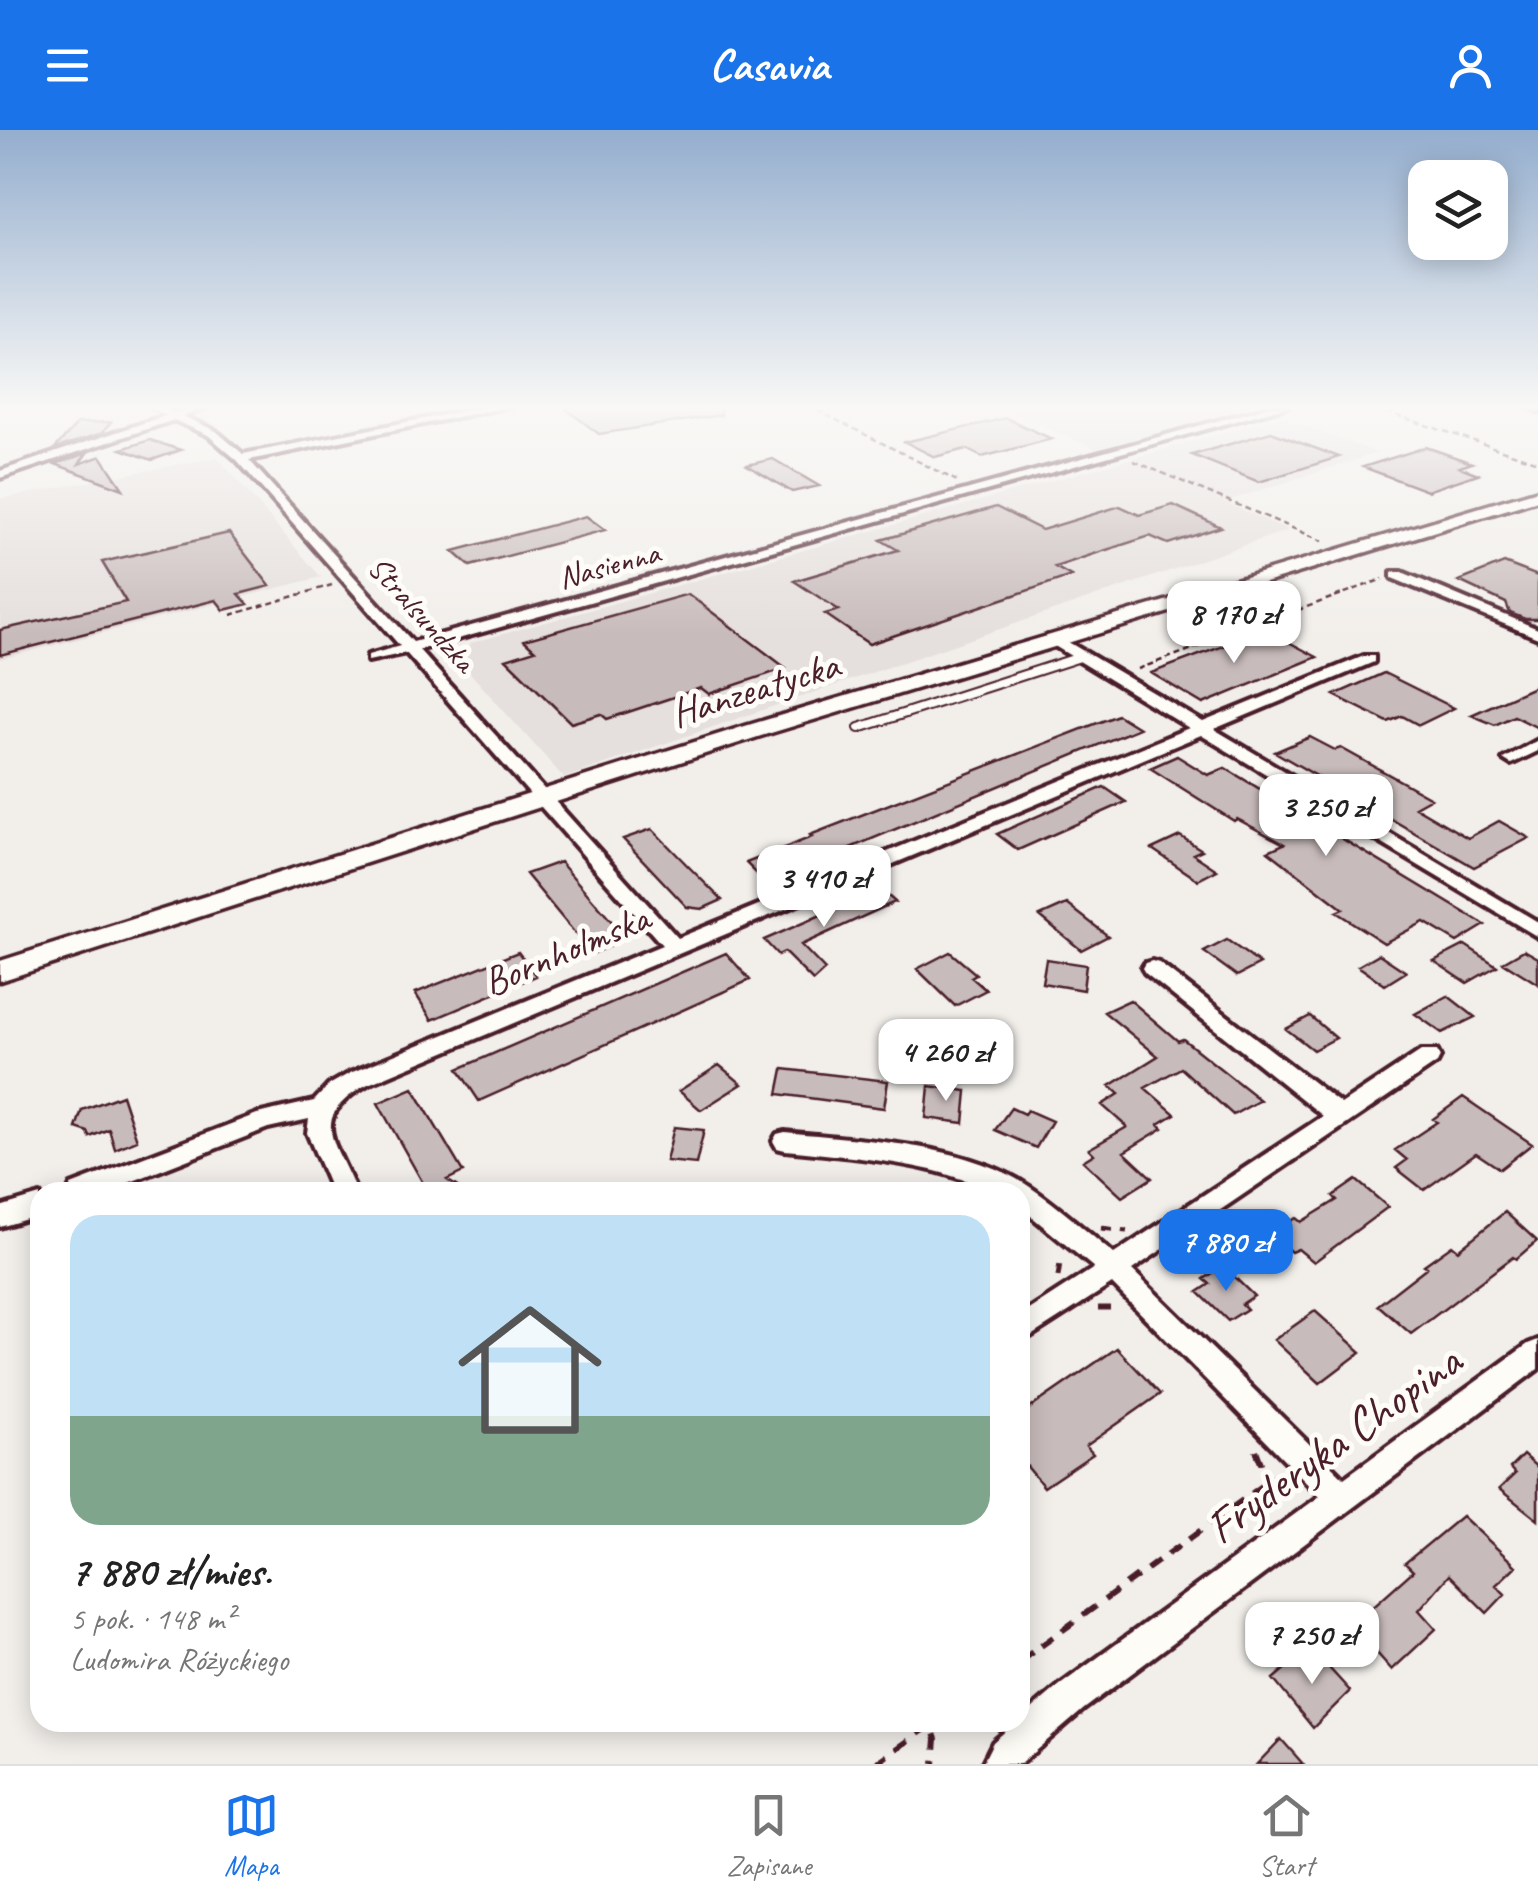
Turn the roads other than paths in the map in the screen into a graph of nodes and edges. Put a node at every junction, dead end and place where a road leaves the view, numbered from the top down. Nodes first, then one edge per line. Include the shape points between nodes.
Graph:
1 (263, 482) edge
2 (1008, 482) edge
3 (1538, 495) edge
4 (1397, 574) road end
5 (1538, 634) edge
6 (1053, 639) junction
7 (412, 648) junction
8 (1080, 656) junction
9 (374, 658) dead end
10 (1369, 659) dead end
11 (859, 728) dead end
12 (1196, 728) junction
13 (1538, 745) edge
14 (1511, 759) dead end
15 (546, 798) junction
16 (1538, 931) edge
17 (673, 945) junction
18 (1152, 968) dead end
19 (0, 971) edge
20 (1429, 1057) dead end
21 (321, 1108) junction
22 (1338, 1116) junction
23 (784, 1141) dead end
24 (106, 1182) edge
25 (340, 1182) edge
26 (999, 1182) edge
27 (1030, 1202) edge
28 (30, 1208) edge
29 (0, 1216) edge
30 (1113, 1268) junction
31 (1030, 1324) edge
32 (1538, 1353) edge
33 (1341, 1496) junction
34 (1000, 1764) edge

1 - 7 street, Stralsundzka
2 - 7 street, Nasienna
3 - 6 street, Hanzeatycka
4 - 5 street
6 - 8 street
6 - 15 street, Hanzeatycka
7 - 9 street, Nasienna
7 - 15 street, Stralsundzka
8 - 11 lane
8 - 12 street
10 - 12 street, Bornholmska
12 - 16 street
12 - 17 street, Bornholmska
13 - 14 street
15 - 17 street, Stralsundzka
15 - 19 street, Hanzeatycka
17 - 21 street, Bornholmska via 358,1079
18 - 22 street
20 - 22 street
21 - 24 street, Bornholmska via 265,1120
21 - 25 street via 319,1133
22 - 30 street
23 - 26 street via 918,1156
27 - 30 street
28 - 29 street
30 - 31 street
30 - 33 street
32 - 33 street, Fryderyka Chopina
33 - 34 street, Fryderyka Chopina via 1072,1697

